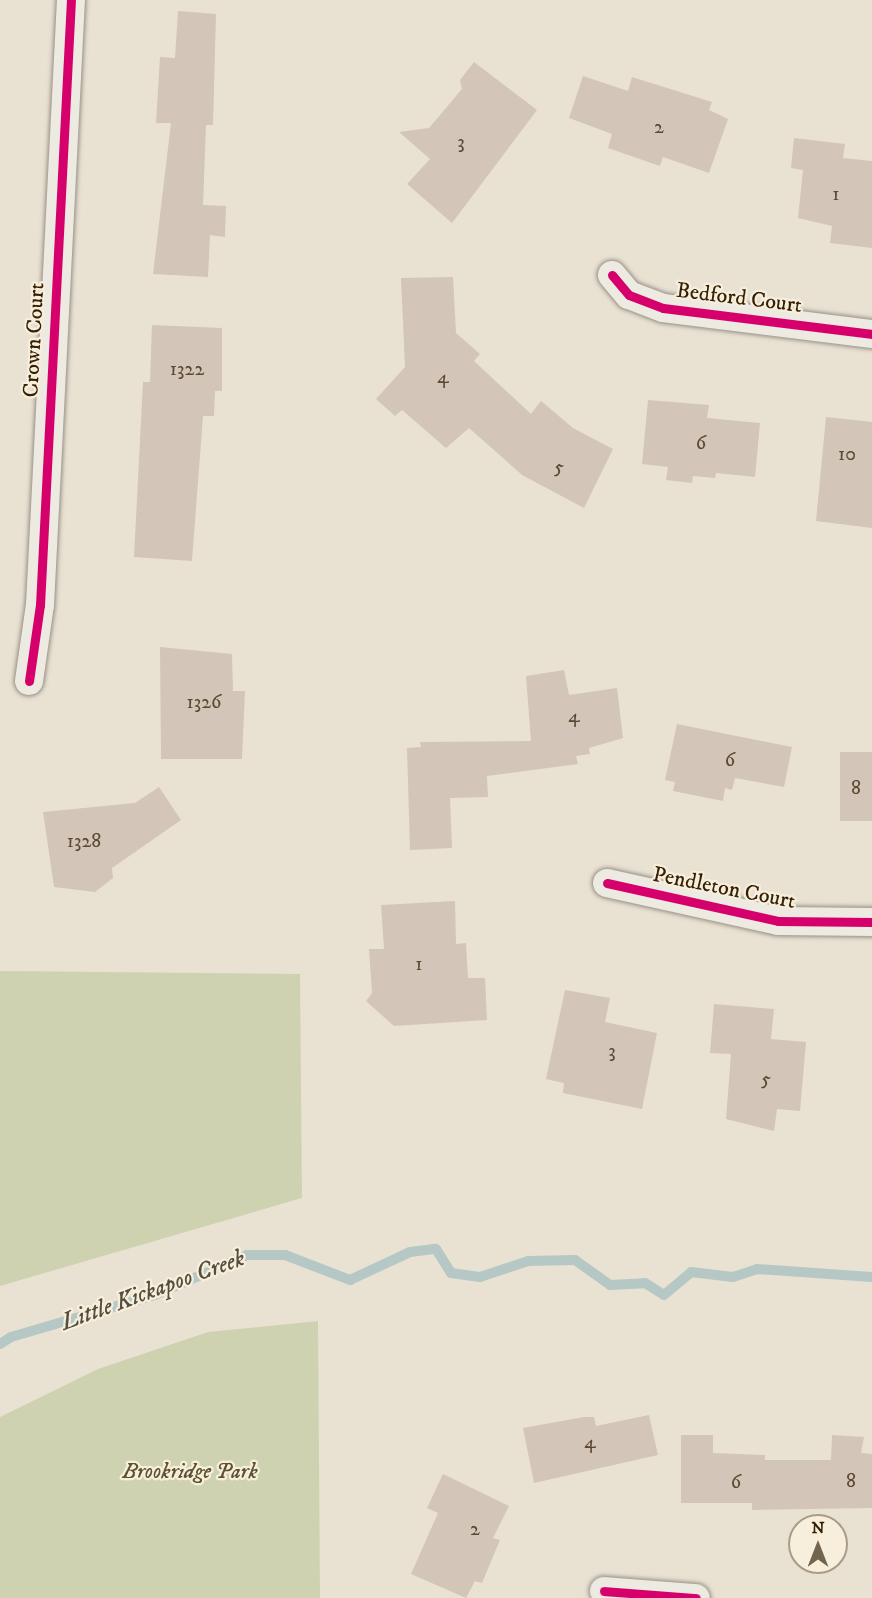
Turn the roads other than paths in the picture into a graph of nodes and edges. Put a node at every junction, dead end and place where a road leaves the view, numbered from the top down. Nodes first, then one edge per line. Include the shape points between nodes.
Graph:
1 (71, 0) edge
2 (612, 275) dead end
3 (872, 334) edge
4 (29, 681) dead end
5 (607, 883) dead end
6 (872, 922) edge
7 (604, 1591) dead end
8 (696, 1598) edge

1 - 4 street, Crown Court via 40,605
2 - 3 street, Bedford Court via 629,295 663,308
5 - 6 street, Pendleton Court via 778,921
7 - 8 street

